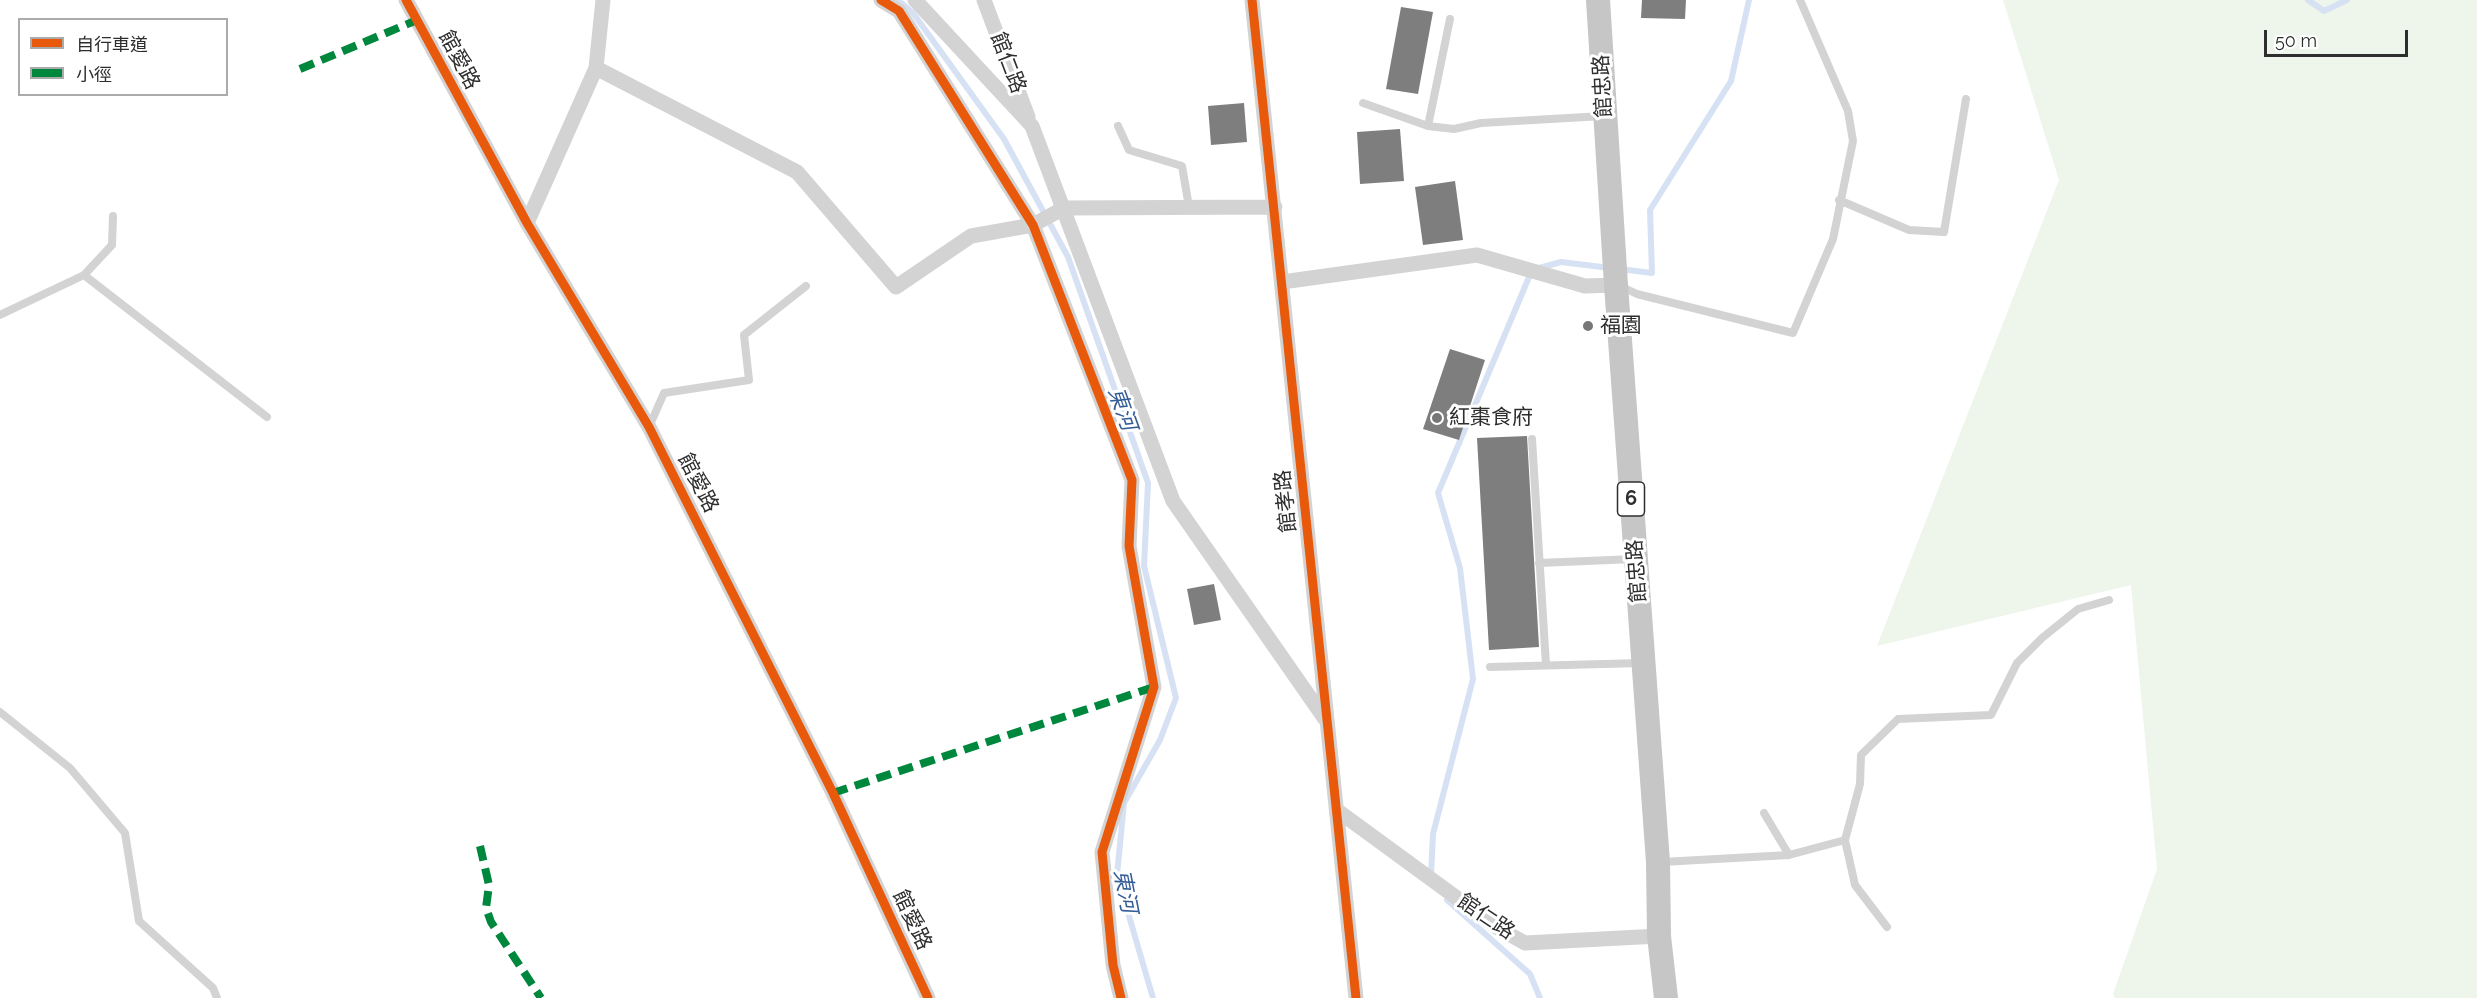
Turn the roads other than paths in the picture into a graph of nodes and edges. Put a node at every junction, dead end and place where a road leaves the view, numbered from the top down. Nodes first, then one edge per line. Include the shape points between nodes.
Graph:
1 (406, 0) edge
2 (603, 0) edge
3 (881, 0) edge
4 (915, 0) edge
5 (984, 0) edge
6 (1252, 0) edge
7 (1598, 0) edge
8 (1800, 0) edge
9 (1450, 19) dead end
10 (596, 68) junction
11 (1966, 99) dead end
12 (1363, 103) dead end
13 (1605, 115) junction
14 (1032, 126) junction
15 (1118, 126) dead end
16 (1428, 126) junction
17 (1839, 200) junction
18 (1189, 207) junction
19 (1275, 207) junction
20 (1064, 208) junction
21 (113, 216) dead end
22 (527, 223) junction
23 (1033, 225) junction
24 (84, 275) junction
25 (1282, 282) junction
26 (1616, 285) junction
27 (806, 286) dead end
28 (0, 315) edge
29 (267, 417) dead end
30 (649, 427) junction
31 (1532, 439) dead end
32 (1636, 559) junction
33 (1539, 563) junction
34 (2109, 600) dead end
35 (1643, 663) junction
36 (1546, 665) junction
37 (1490, 667) dead end
38 (0, 712) edge
39 (1327, 722) junction
40 (1338, 811) junction
41 (1764, 813) dead end
42 (1845, 840) junction
43 (1789, 855) junction
44 (1658, 862) junction
45 (1887, 927) dead end
46 (1659, 936) junction
47 (217, 998) edge
48 (928, 998) edge
49 (1121, 998) edge
50 (1356, 998) edge
51 (1666, 998) edge

1 - 22 street, 館愛路
2 - 10 street
3 - 23 street via 899,11
4 - 14 street
5 - 14 street, 館仁路
6 - 19 street, 館孝路
7 - 13 main road, 館忠路 / 6
8 - 17 lane via 1848,111 1853,141
9 - 16 lane
10 - 22 street
10 - 23 street via 797,172 896,287 971,236
11 - 17 lane via 1944,232 1909,230
12 - 16 lane
13 - 16 lane via 1481,123 1454,129
13 - 26 main road, 館忠路 / 6
14 - 20 street, 館仁路
15 - 18 lane via 1129,150 1182,166
17 - 26 lane via 1833,239 1793,333 1637,294
18 - 19 street
18 - 20 street
19 - 25 street, 館孝路
20 - 23 street
20 - 39 street, 館仁路 via 1173,501
21 - 24 lane via 112,245
22 - 30 street, 館愛路
23 - 49 street via 1132,480 1129,546 1154,687 1102,852 1113,965
24 - 28 lane
24 - 29 lane
25 - 26 street via 1477,255 1585,286
25 - 39 street, 館孝路
26 - 32 main road, 館忠路 / 6
27 - 30 lane via 744,335 749,380 664,393
30 - 48 street, 館愛路 via 833,794
31 - 33 lane
32 - 33 lane
32 - 35 main road, 館忠路 / 6
33 - 36 lane
34 - 42 lane via 2078,609 2042,638 2017,663 1991,715 1898,719 1861,755 1860,784
35 - 36 lane
35 - 44 main road, 館忠路 / 6
36 - 37 lane
38 - 47 lane via 70,768 125,833 139,921 213,988
39 - 40 street, 館孝路
40 - 46 street, 館仁路 via 1525,943
40 - 50 street, 館孝路
41 - 43 lane
42 - 43 lane
42 - 45 lane via 1856,885
43 - 44 lane
44 - 46 main road, 館忠路 / 6
46 - 51 main road, 館忠路 / 6

